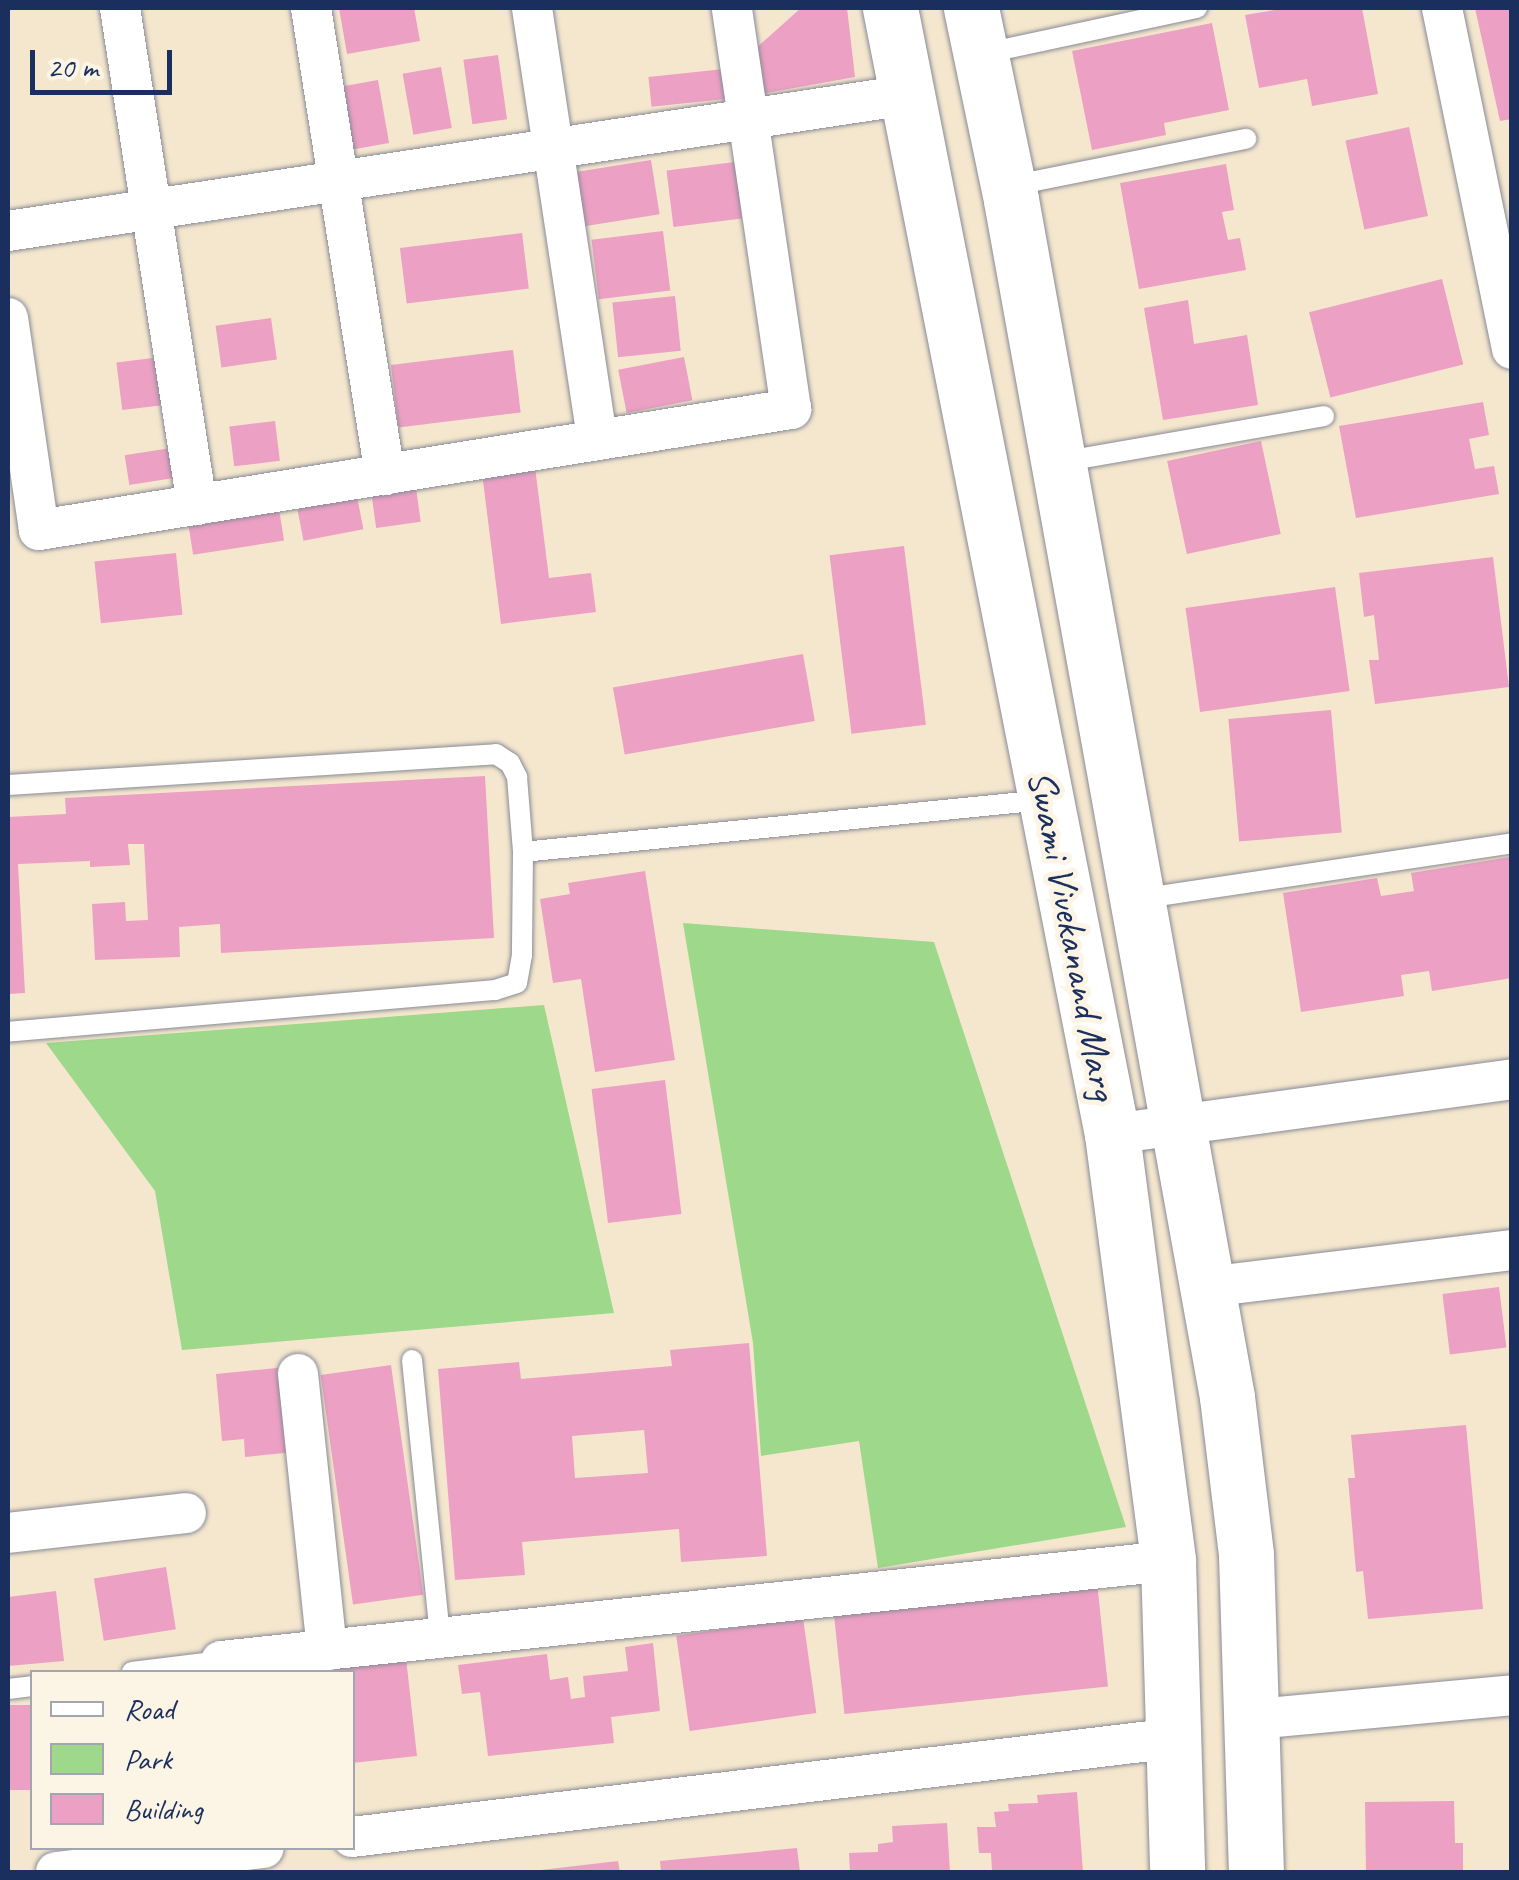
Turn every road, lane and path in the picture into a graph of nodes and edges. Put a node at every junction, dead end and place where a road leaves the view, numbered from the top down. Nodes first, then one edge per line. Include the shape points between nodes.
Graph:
1 (120, 8) edge
2 (311, 8) edge
3 (532, 8) edge
4 (732, 8) edge
5 (890, 8) edge
6 (1197, 8) edge
7 (1442, 8) edge
8 (976, 31) edge
9 (908, 95) junction
10 (748, 120) junction
11 (1246, 140) dead end
12 (553, 149) junction
13 (338, 181) junction
14 (1008, 186) junction
15 (151, 210) junction
16 (8, 232) edge
17 (8, 318) edge
18 (1512, 349) edge
19 (1324, 416) dead end
20 (597, 440) junction
21 (1059, 462) junction
22 (384, 475) junction
23 (197, 505) junction
24 (8, 784) edge
25 (1046, 800) junction
26 (1512, 844) edge
27 (523, 852) junction
28 (1137, 900) junction
29 (8, 1032) edge
30 (1512, 1079) edge
31 (1178, 1123) junction
32 (1112, 1134) junction
33 (1512, 1250) edge
34 (1207, 1287) junction
35 (412, 1360) dead end
36 (298, 1374) dead end
37 (186, 1513) dead end
38 (8, 1534) edge
39 (1168, 1561) junction
40 (440, 1638) junction
41 (326, 1650) junction
42 (221, 1661) joint
43 (148, 1670) edge
44 (1512, 1696) edge
45 (1255, 1719) junction
46 (1175, 1738) junction
47 (355, 1837) edge
48 (247, 1850) edge
49 (56, 1872) edge
50 (1177, 1872) edge
51 (1256, 1872) edge

1 - 15 street
2 - 13 street
3 - 12 street
4 - 10 street
5 - 9 main road, Swami Vivekanand Marg
6 - 8 lane
7 - 18 street
8 - 14 main road, Swami Vivekanand Marg
9 - 10 street
9 - 25 main road, Swami Vivekanand Marg
10 - 12 street
10 - 20 street via 791,410
11 - 14 lane
12 - 13 street
12 - 20 street
13 - 15 street
13 - 22 street
14 - 21 main road, Swami Vivekanand Marg
15 - 16 street
15 - 23 street
17 - 23 street via 39,530
19 - 21 lane
20 - 22 street
21 - 28 main road, Swami Vivekanand Marg
22 - 23 street
24 - 27 lane via 496,754 517,776
25 - 27 lane
25 - 32 main road, Swami Vivekanand Marg
26 - 28 lane
27 - 29 lane via 517,982 495,990
28 - 31 main road, Swami Vivekanand Marg
30 - 31 street
31 - 32 street
31 - 34 main road, Swami Vivekanand Marg
32 - 39 main road, Swami Vivekanand Marg
33 - 34 street
34 - 45 main road, Swami Vivekanand Marg via 1246,1555
35 - 40 lane
36 - 41 street
37 - 38 street
39 - 40 street
39 - 46 main road, Swami Vivekanand Marg
40 - 41 street
41 - 42 street
42 - 43 lane
44 - 45 street
45 - 51 main road, Swami Vivekanand Marg
46 - 47 street
46 - 50 main road, Swami Vivekanand Marg
48 - 49 street

